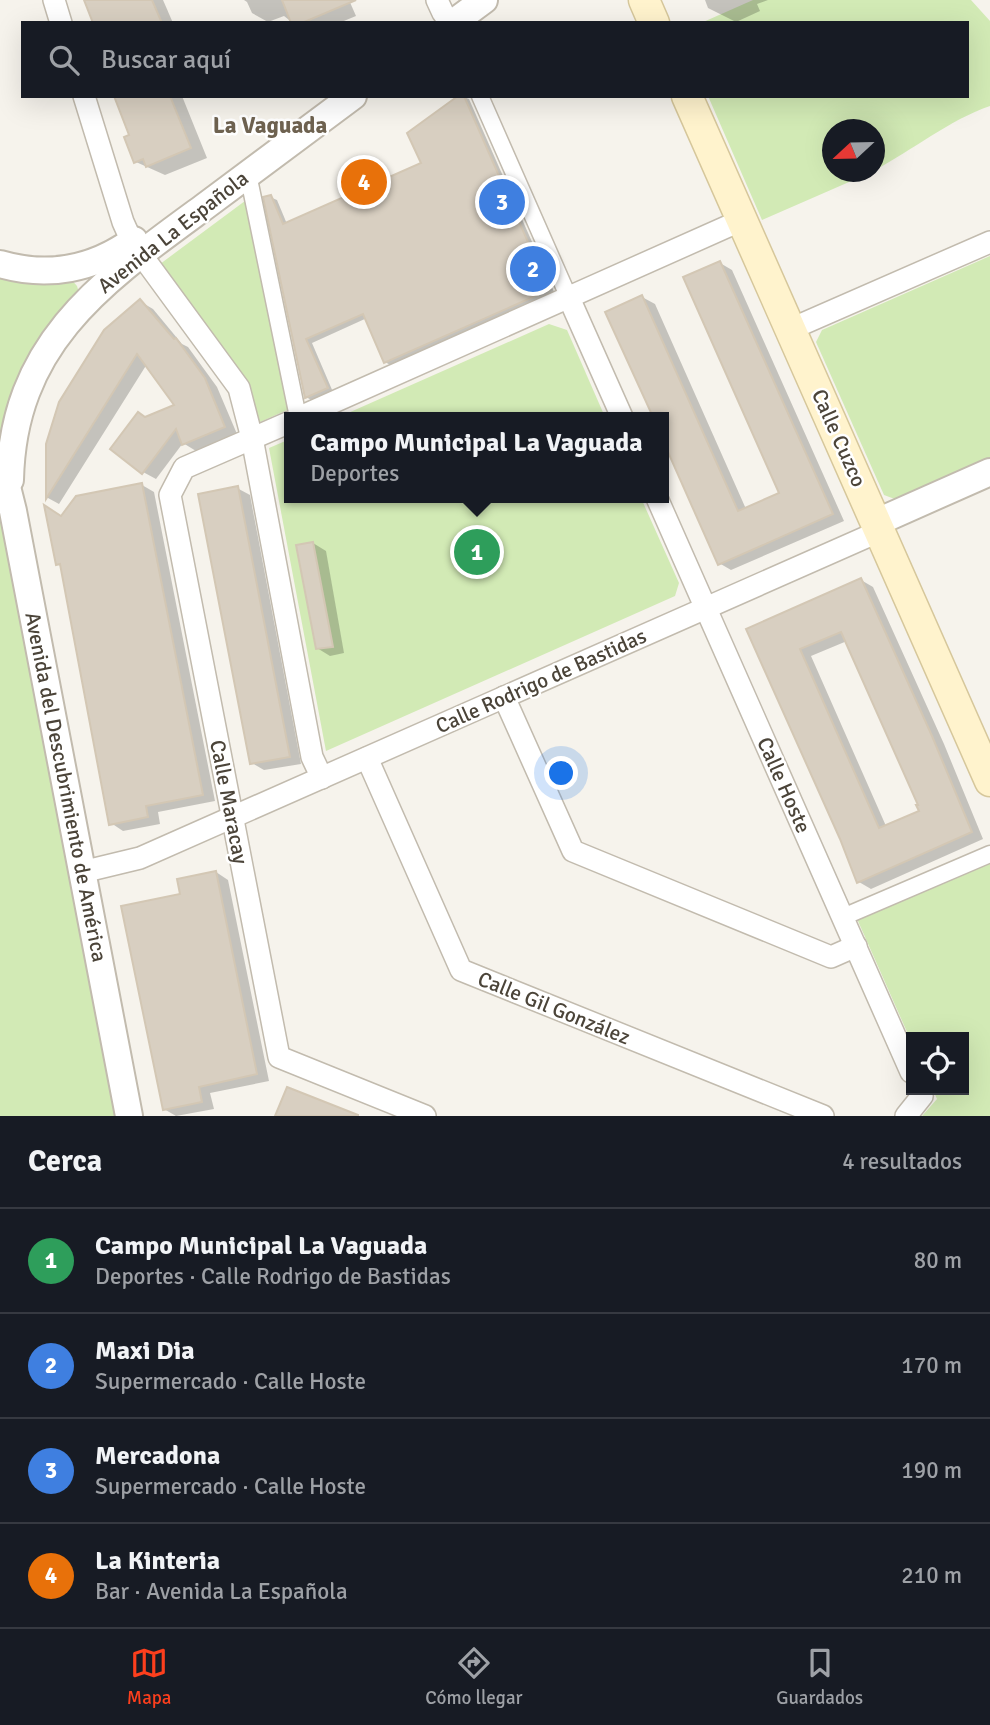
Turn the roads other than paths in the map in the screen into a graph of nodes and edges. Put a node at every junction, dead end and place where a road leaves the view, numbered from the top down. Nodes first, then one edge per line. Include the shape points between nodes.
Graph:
1 (54, 0) edge
2 (484, 0) edge
3 (644, 0) edge
4 (445, 14) edge
5 (60, 21) edge
6 (653, 21) edge
7 (85, 98) edge
8 (327, 98) edge
9 (351, 98) edge
10 (481, 98) edge
11 (688, 98) edge
12 (248, 174) junction
13 (743, 220) junction
14 (990, 242) edge
15 (136, 248) junction
16 (6, 265) edge
17 (48, 271) junction
18 (569, 298) junction
19 (72, 315) junction
20 (792, 329) junction
21 (298, 412) edge
22 (310, 412) edge
23 (620, 412) edge
24 (284, 425) edge
25 (252, 439) junction
26 (0, 459) edge
27 (990, 472) edge
28 (659, 503) edge
29 (13, 511) junction
30 (880, 531) junction
31 (706, 608) junction
32 (505, 697) junction
33 (367, 758) junction
34 (322, 778) junction
35 (990, 781) edge
36 (232, 817) junction
37 (990, 854) edge
38 (82, 872) junction
39 (843, 917) junction
40 (856, 946) junction
41 (906, 1061) edge
42 (922, 1095) edge
43 (129, 1116) edge
44 (425, 1116) edge
45 (823, 1116) edge
46 (906, 1116) edge

1 - 5 street
2 - 4 street
3 - 6 main road
7 - 15 street via 123,222
8 - 15 street, Avenida La Española
9 - 12 street, Avenida La Española
10 - 18 street
11 - 13 main road, Calle Cuzco
12 - 15 street, Avenida La Española
12 - 21 street
13 - 18 street
13 - 20 main road, Calle Cuzco
14 - 20 street
15 - 17 street
15 - 19 street, Avenida La Española
15 - 25 street via 239,388
16 - 17 street
17 - 19 street via 69,277 77,286 79,302
18 - 22 street
18 - 23 street
19 - 29 street, Avenida La Española via 52,341 24,397 12,449
20 - 30 main road, Calle Cuzco
24 - 25 street, Calle Maracay
25 - 34 street via 312,757
25 - 36 street, Calle Maracay via 184,468 170,495
26 - 29 street, Avenida del Descubrimiento de América
27 - 30 street, Calle Rodrigo de Bastidas via 884,519
28 - 31 street, Calle Hoste
29 - 38 street, Avenida del Descubrimiento de América
30 - 31 street, Calle Rodrigo de Bastidas
30 - 35 main road, Calle Cuzco
31 - 32 street, Calle Rodrigo de Bastidas
31 - 39 street, Calle Hoste
32 - 33 street, Calle Rodrigo de Bastidas
32 - 40 street via 573,851 831,957
33 - 34 street, Calle Rodrigo de Bastidas
33 - 45 street, Calle Gil González via 461,970
34 - 36 street, Calle Rodrigo de Bastidas
36 - 38 street, Calle Rodrigo de Bastidas via 132,861
36 - 44 street, Calle Maracay via 279,1057
37 - 39 street
38 - 43 street, Avenida del Descubrimiento de América
39 - 40 street, Calle Hoste
40 - 41 street, Calle Hoste
42 - 46 street

